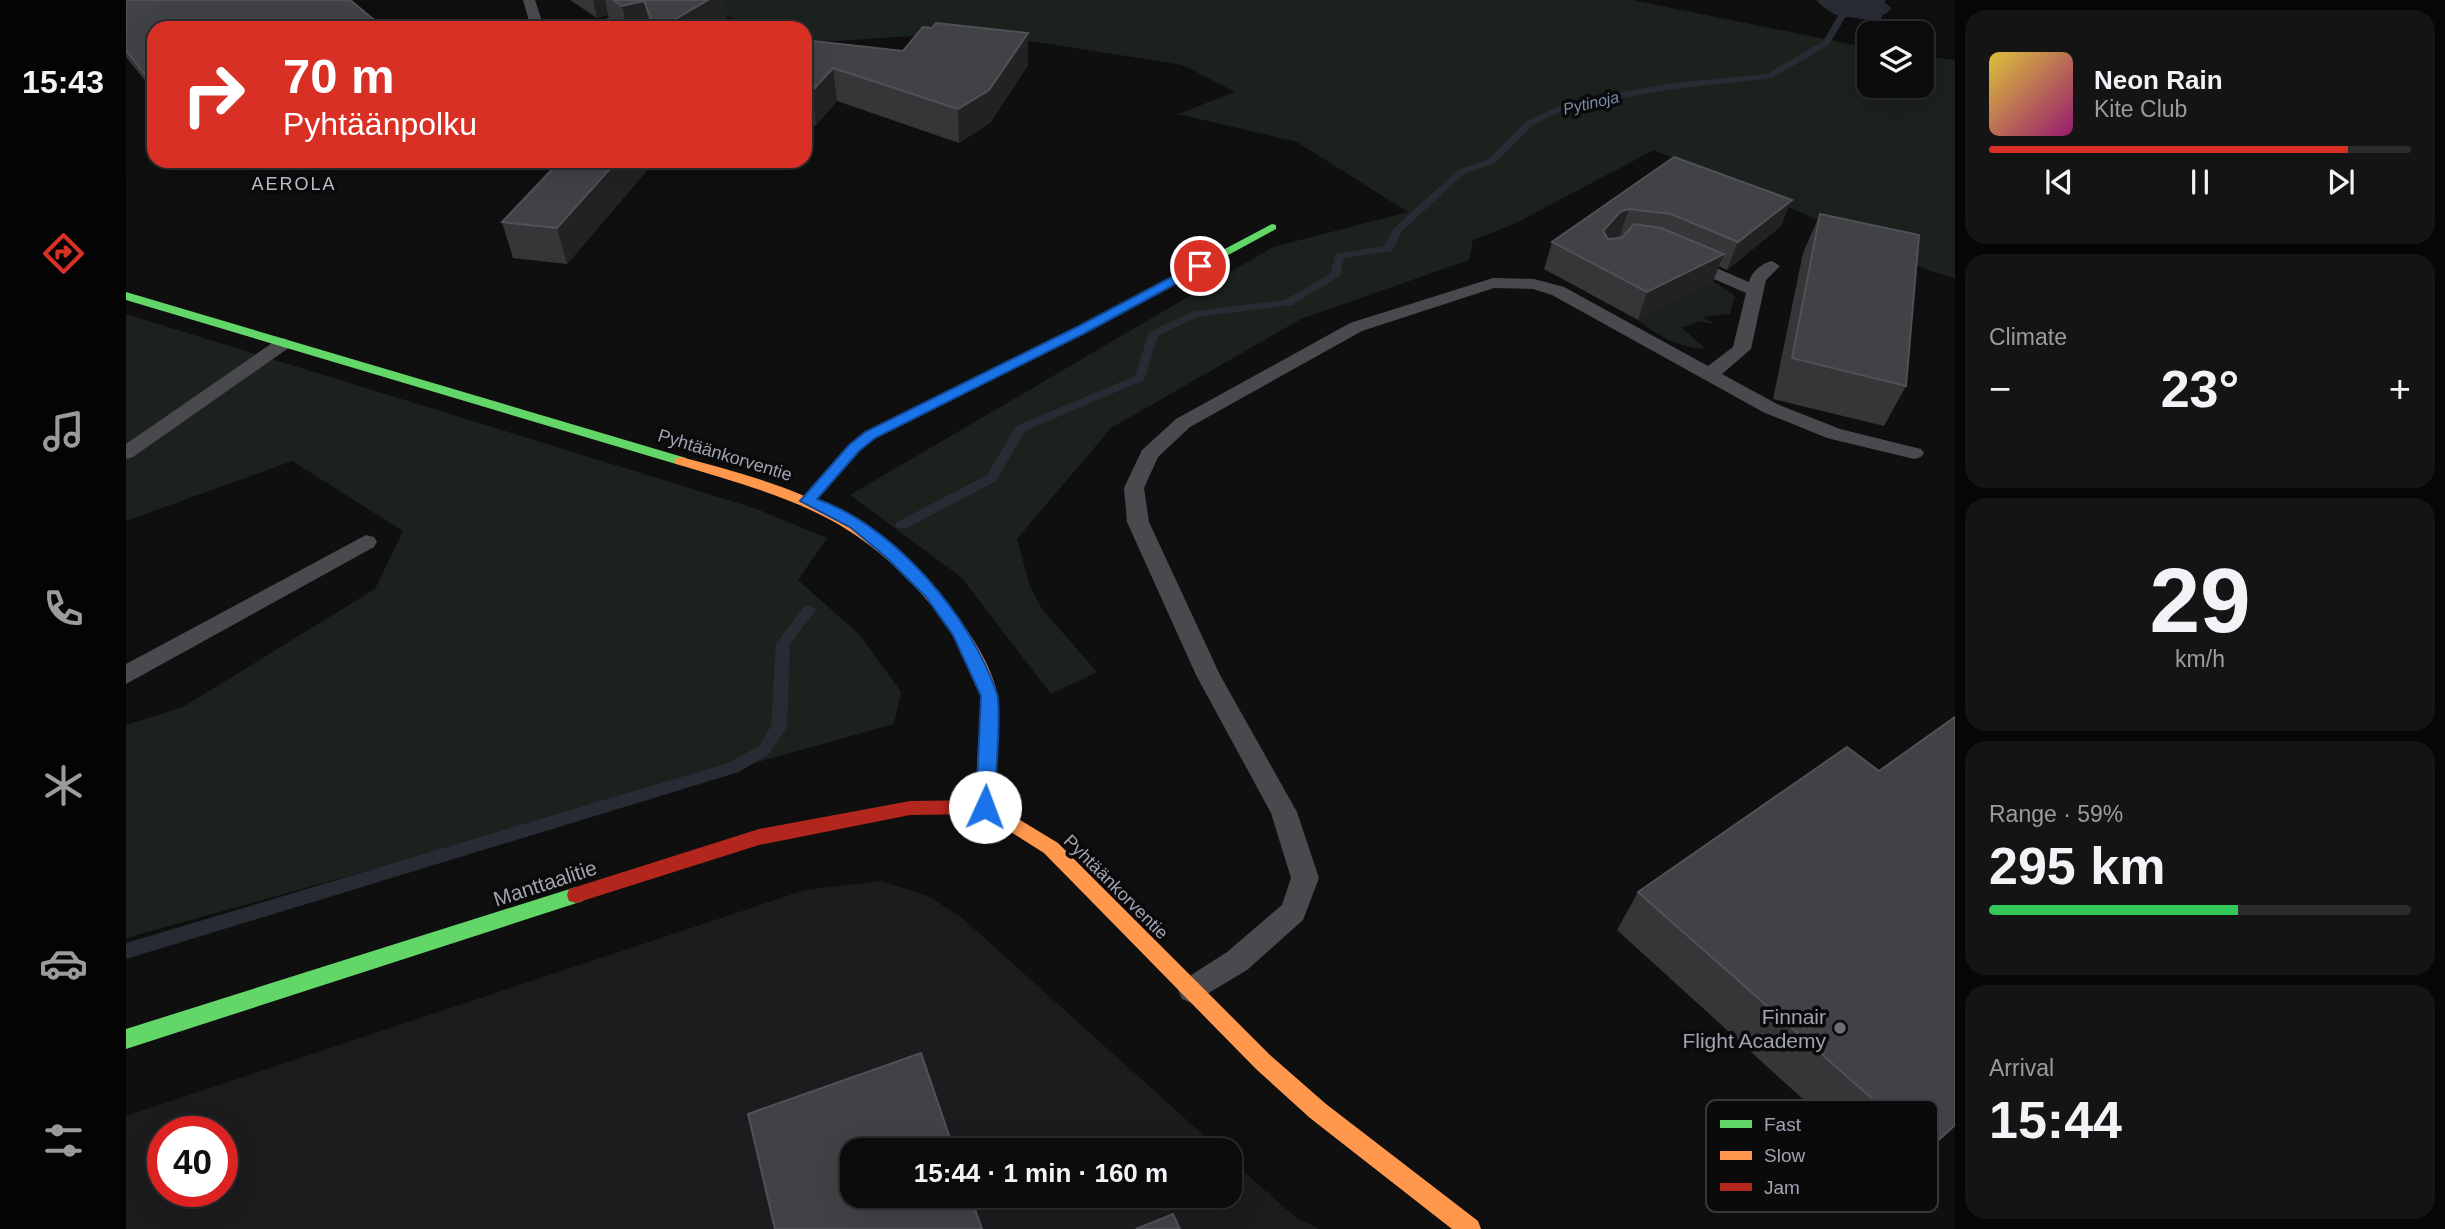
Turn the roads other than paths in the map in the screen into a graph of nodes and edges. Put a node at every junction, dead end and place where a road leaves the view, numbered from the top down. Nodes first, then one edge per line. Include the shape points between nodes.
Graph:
1 (529, 0) edge
2 (632, 16) dead end
3 (536, 21) edge
4 (613, 21) edge
5 (1272, 227) dead end
6 (1668, 253) edge
7 (1772, 267) dead end
8 (1755, 291) junction
9 (126, 296) edge
10 (284, 343) junction
11 (1709, 375) junction
12 (126, 453) edge
13 (1914, 453) dead end
14 (807, 501) junction
15 (366, 542) dead end
16 (126, 675) edge
17 (985, 807) junction
18 (1192, 990) junction
19 (126, 1039) edge
20 (1470, 1229) edge

1 - 3 lane
2 - 4 lane
5 - 14 street via 1081,330 870,435
6 - 8 lane
7 - 8 lane via 1758,278
8 - 11 lane via 1742,349
9 - 10 street, Pyhtäänkorventie
10 - 12 lane
10 - 14 street, Pyhtäänkorventie
11 - 13 lane via 1770,408 1834,434
11 - 18 lane via 1558,291 1534,284 1493,283 1356,327 1183,423 1149,454 1135,488 1138,522 1208,674 1284,813 1306,878 1293,912 1237,961
14 - 17 street, Pyhtäänkorventie via 856,524 892,553 931,593 960,633 990,696
15 - 16 lane
17 - 18 street, Pyhtäänkorventie via 1051,848
17 - 19 street, Manttaalitie via 910,808 760,837
18 - 20 street, Pyhtäänkorventie via 1318,1111

